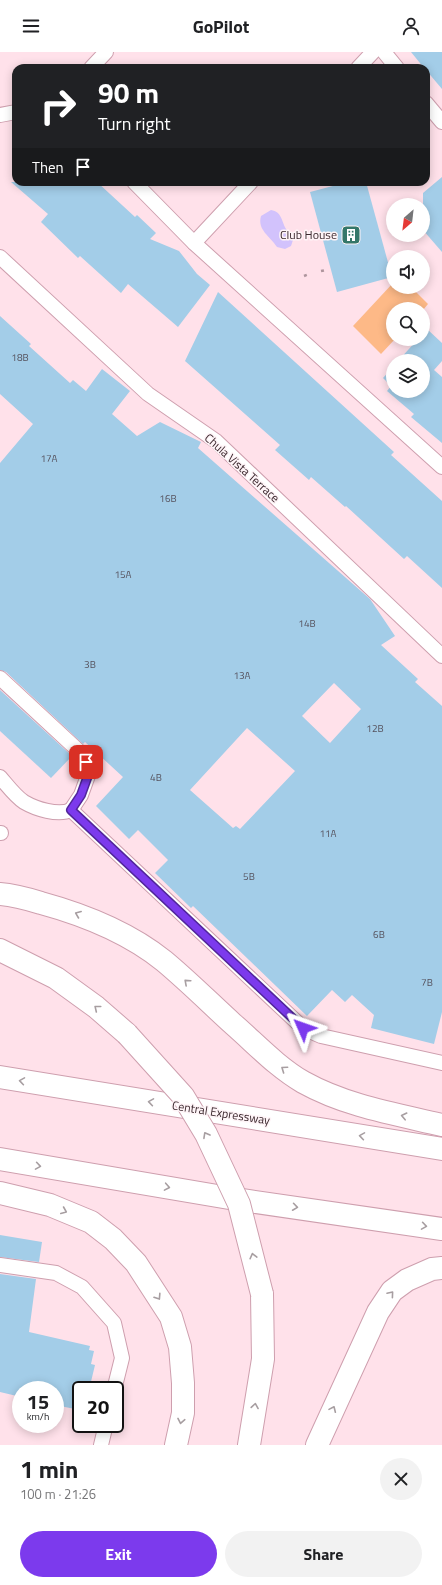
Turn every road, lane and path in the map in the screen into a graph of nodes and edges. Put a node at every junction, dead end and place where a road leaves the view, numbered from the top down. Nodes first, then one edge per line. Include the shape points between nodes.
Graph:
1 (106, 52) edge
2 (373, 52) edge
3 (384, 52) edge
4 (95, 64) edge
5 (362, 64) edge
6 (394, 64) edge
7 (430, 108) edge
8 (12, 113) edge
9 (0, 115) edge
10 (442, 122) edge
11 (138, 186) edge
12 (247, 186) edge
13 (194, 243) junction
14 (0, 257) edge
15 (326, 270) dead end
16 (321, 271) dead end
17 (309, 274) dead end
18 (304, 276) dead end
19 (442, 467) edge
20 (442, 656) edge
21 (0, 678) edge
22 (0, 777) edge
23 (71, 810) junction
24 (0, 894) edge
25 (0, 950) edge
26 (442, 1063) edge
27 (0, 1077) edge
28 (442, 1125) edge
29 (442, 1149) edge
30 (0, 1159) edge
31 (0, 1193) edge
32 (442, 1229) edge
33 (0, 1265) edge
34 (442, 1268) edge
35 (116, 1381) edge
36 (104, 1433) edge
37 (102, 1445) edge
38 (176, 1445) edge
39 (249, 1445) edge
40 (317, 1445) edge

1 - 4 lane
2 - 5 lane
3 - 6 lane
7 - 10 lane
8 - 9 lane
11 - 13 lane
12 - 13 lane
13 - 19 lane
14 - 20 lane, Chula Vista Terrace via 148,394 216,441
15 - 16 path
17 - 18 path
21 - 23 lane via 82,754 90,770 81,795
22 - 23 lane via 23,801 64,814
23 - 26 lane via 303,1028 321,1036
28 -> 24 main road via 365,1107 330,1096 302,1082 276,1063 164,961 136,942 71,911 13,895
39 -> 25 main road, bridge via 262,1358 262,1294 239,1204 206,1134 183,1096 127,1034 96,1007 56,978
29 -> 27 main road, Central Expressway
30 -> 32 main road via 235,1199
31 -> 38 main road via 50,1205 91,1222 113,1239 136,1263 171,1317 180,1347 183,1413
33 - 35 lane via 56,1273 88,1293 114,1323 122,1358
40 -> 34 main road via 378,1312 392,1291 407,1280 432,1269
36 - 37 lane

